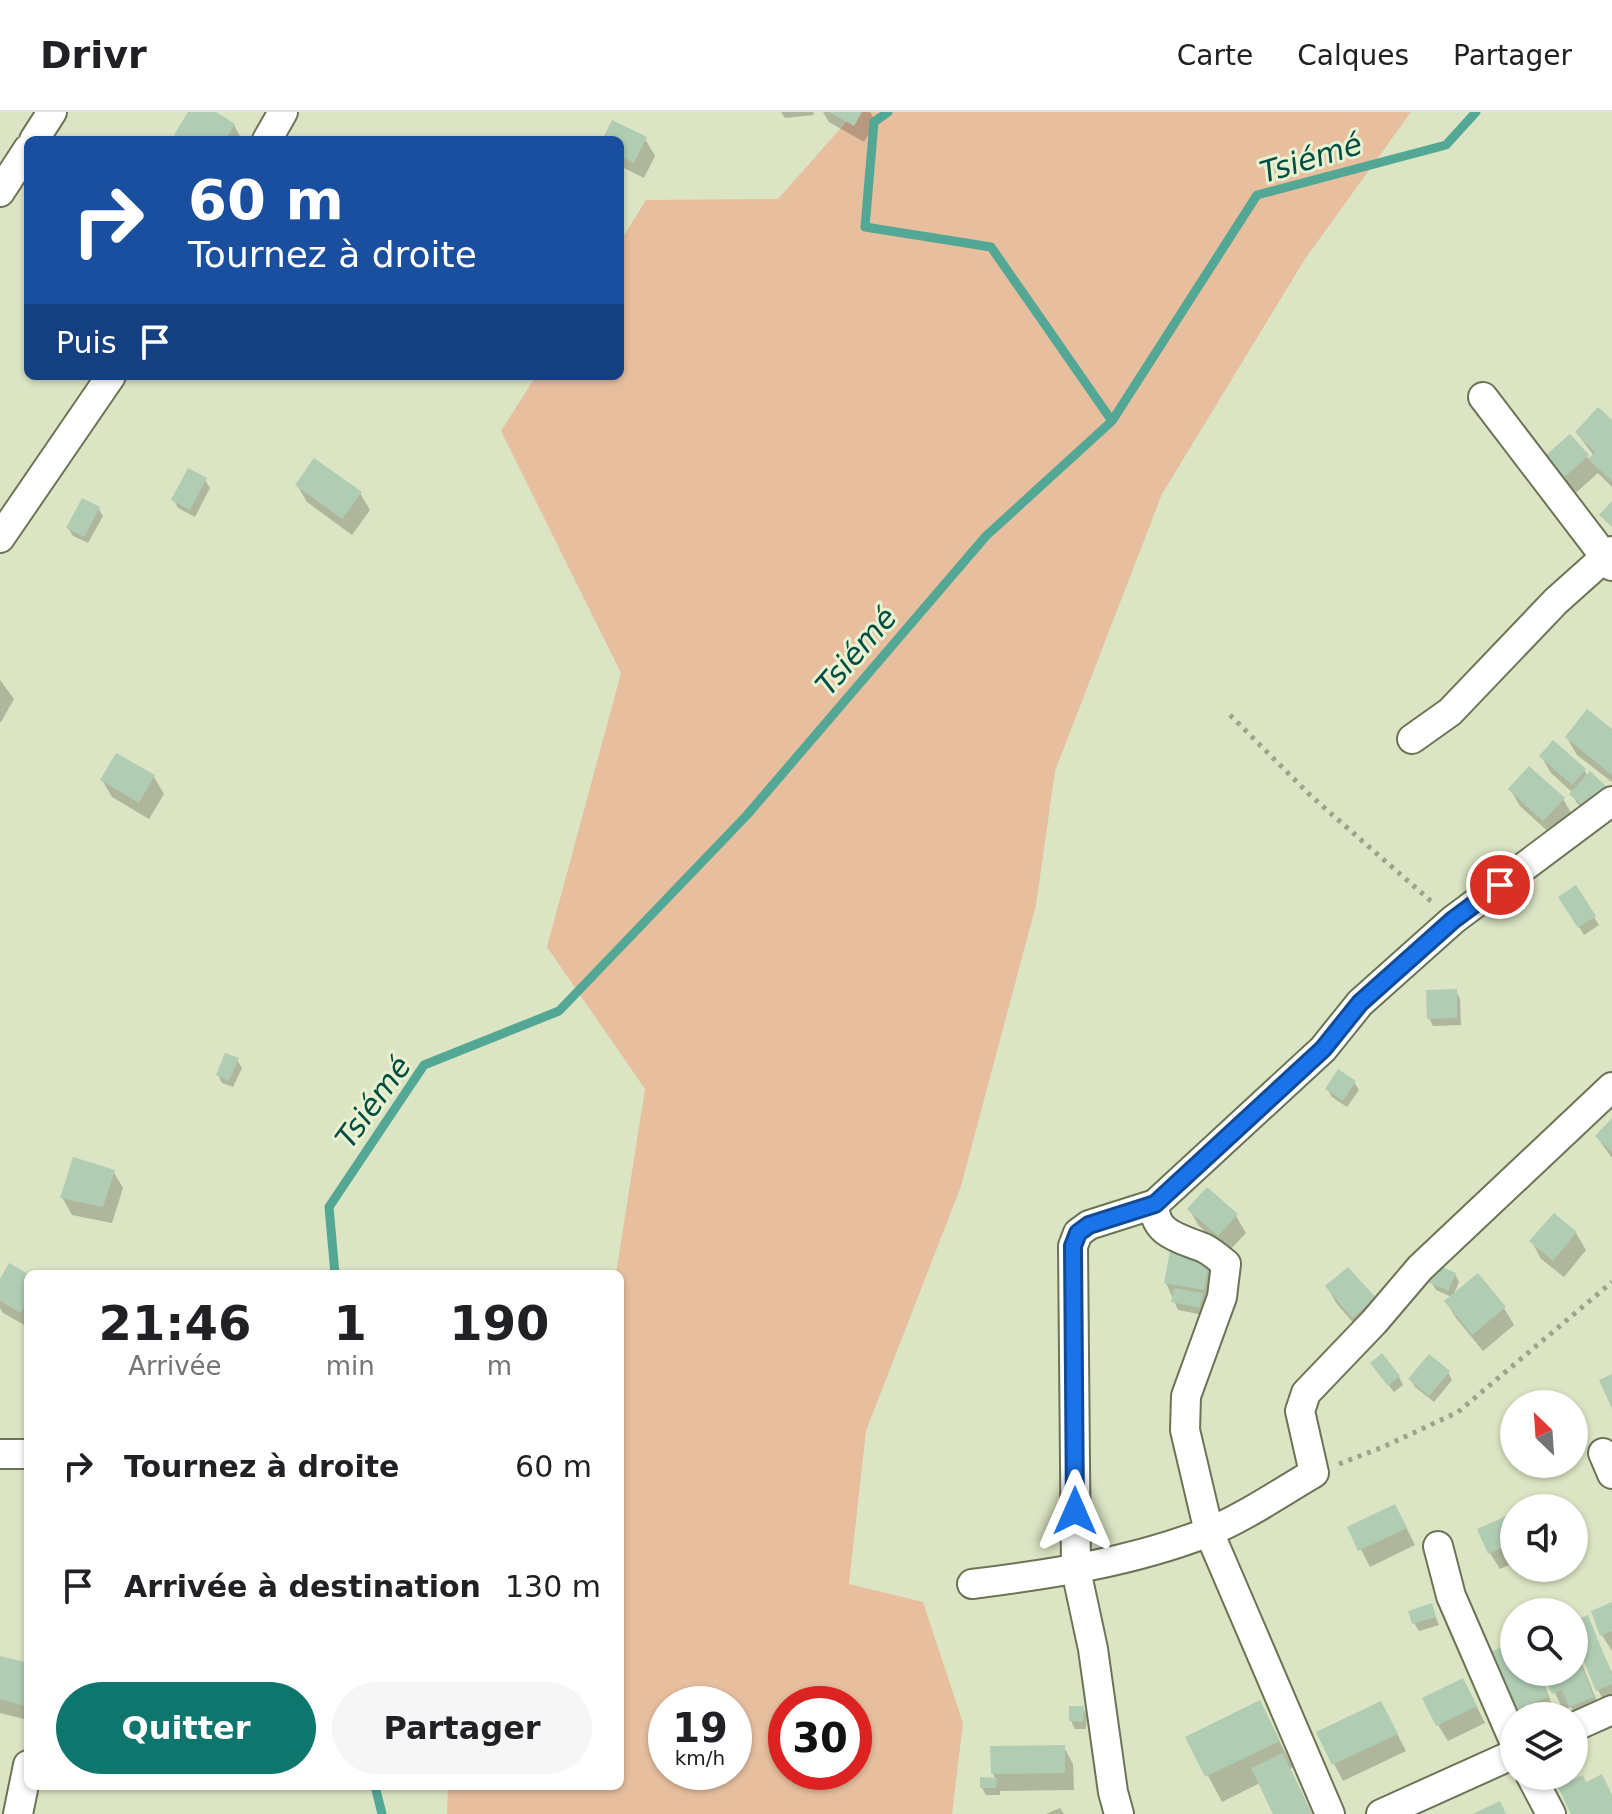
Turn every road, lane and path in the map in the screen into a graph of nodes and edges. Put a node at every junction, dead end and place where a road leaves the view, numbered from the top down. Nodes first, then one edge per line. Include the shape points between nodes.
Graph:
1 (52, 112) edge
2 (283, 112) edge
3 (37, 136) edge
4 (269, 136) edge
5 (24, 155) edge
6 (0, 192) edge
7 (108, 380) edge
8 (1483, 397) dead end
9 (0, 538) edge
10 (1610, 558) edge
11 (1230, 715) dead end
12 (1412, 739) dead end
13 (1612, 801) edge
14 (1453, 920) junction
15 (1612, 1087) edge
16 (1155, 1204) junction
17 (1612, 1282) edge
18 (0, 1454) edge
19 (24, 1454) edge
20 (1314, 1473) junction
21 (1209, 1532) junction
22 (1438, 1546) dead end
23 (1076, 1570) junction
24 (972, 1584) dead end
25 (1500, 1709) edge
26 (1612, 1710) edge
27 (1588, 1721) edge
28 (1500, 1760) edge
29 (24, 1785) edge
30 (1538, 1790) edge
31 (18, 1814) edge
32 (1119, 1814) edge
33 (1330, 1814) edge
34 (1381, 1814) edge
35 (1551, 1814) edge

1 - 3 street
2 - 4 street
5 - 6 street
7 - 9 street
8 - 10 street
10 - 12 street via 1556,601 1450,712
11 - 14 path via 1311,796
13 - 14 street
14 - 16 street via 1360,1003 1323,1049
15 - 20 street via 1420,1268 1306,1393 1300,1411
16 - 21 street via 1158,1224 1226,1264 1222,1297 1186,1396 1185,1430
16 - 23 street via 1089,1225 1073,1246
17 - 20 path via 1458,1412
18 - 19 street
20 - 21 street
21 - 23 street
21 - 33 street
22 - 25 street via 1451,1596
23 - 24 street
23 - 32 street
26 - 27 street
28 - 34 street
29 - 31 street
30 - 35 street

